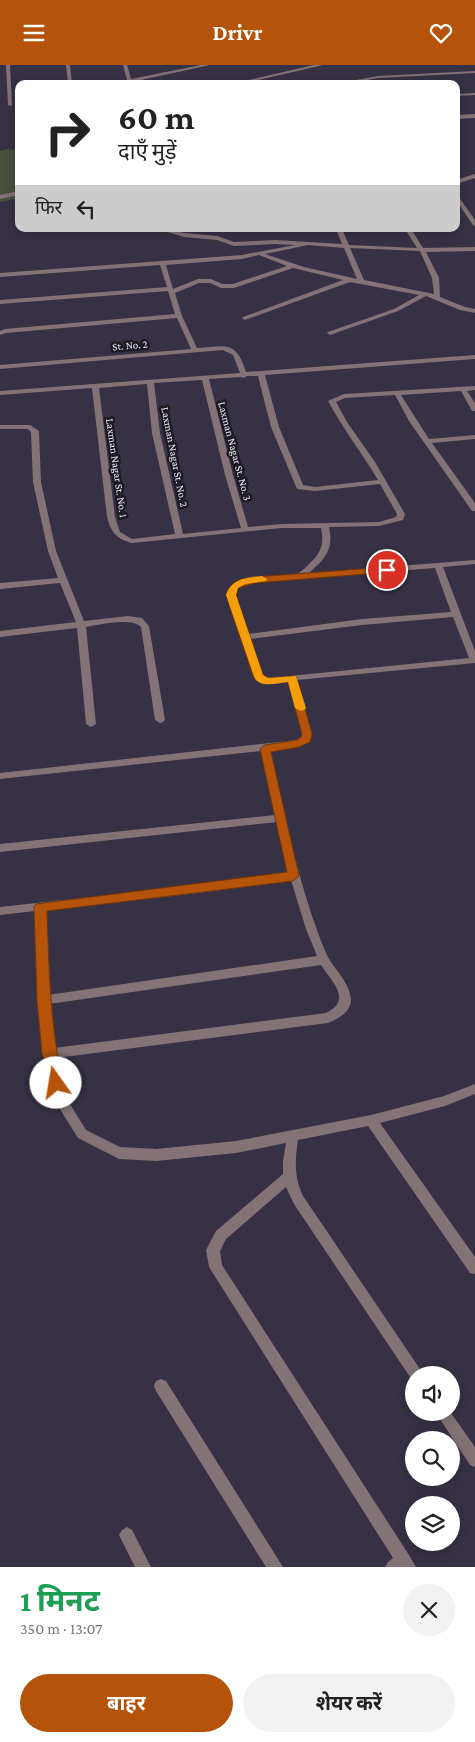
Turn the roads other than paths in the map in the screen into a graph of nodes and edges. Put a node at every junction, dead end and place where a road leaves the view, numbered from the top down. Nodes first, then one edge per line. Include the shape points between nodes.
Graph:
1 (8, 65) edge
2 (68, 65) edge
3 (125, 65) edge
4 (208, 65) edge
5 (320, 65) edge
6 (475, 71) edge
7 (70, 80) edge
8 (128, 80) edge
9 (142, 80) edge
10 (251, 80) edge
11 (360, 80) edge
12 (475, 94) edge
13 (460, 95) edge
14 (10, 105) dead end
15 (475, 115) edge
16 (460, 117) edge
17 (475, 177) edge
18 (460, 181) edge
19 (15, 194) edge
20 (0, 197) edge
21 (460, 201) edge
22 (475, 224) edge
23 (173, 232) edge
24 (340, 232) edge
25 (410, 232) edge
26 (217, 238) junction
27 (262, 242) junction
28 (307, 244) junction
29 (243, 246) junction
30 (348, 247) junction
31 (421, 249) junction
32 (475, 249) edge
33 (262, 255) junction
34 (242, 257) junction
35 (162, 263) junction
36 (292, 266) junction
37 (0, 275) edge
38 (349, 280) junction
39 (362, 283) junction
40 (171, 290) junction
41 (425, 293) junction
42 (437, 297) junction
43 (0, 303) edge
44 (475, 311) edge
45 (179, 316) junction
46 (245, 318) dead end
47 (0, 333) edge
48 (330, 333) dead end
49 (194, 349) junction
50 (475, 357) edge
51 (0, 367) edge
52 (261, 374) junction
53 (244, 376) junction
54 (205, 378) junction
55 (150, 382) junction
56 (95, 386) junction
57 (475, 388) edge
58 (463, 389) junction
59 (0, 393) edge
60 (397, 393) junction
61 (475, 409) edge
62 (0, 427) edge
63 (475, 437) edge
64 (426, 441) junction
65 (382, 482) junction
66 (475, 509) edge
67 (325, 526) junction
68 (245, 529) junction
69 (179, 535) junction
70 (475, 562) edge
71 (438, 565) junction
72 (300, 576) junction
73 (62, 580) junction
74 (0, 586) edge
75 (457, 614) junction
76 (81, 624) junction
77 (0, 634) edge
78 (246, 637) junction
79 (474, 660) edge
80 (292, 678) junction
81 (160, 720) dead end
82 (92, 724) dead end
83 (265, 749) junction
84 (0, 775) edge
85 (281, 818) junction
86 (0, 848) edge
87 (293, 876) junction
88 (40, 907) junction
89 (0, 911) edge
90 (323, 960) junction
91 (43, 1000) junction
92 (49, 1053) junction
93 (475, 1089) edge
94 (370, 1120) junction
95 (293, 1135) junction
96 (288, 1178) junction
97 (475, 1268) edge
98 (411, 1366) edge
99 (161, 1386) dead end
100 (448, 1421) edge
101 (475, 1460) edge
102 (127, 1535) dead end
103 (402, 1565) edge
104 (143, 1567) edge
105 (276, 1567) edge

1 - 14 street
2 - 7 street
3 - 8 street
4 - 9 street
5 - 10 street
6 - 11 street
12 - 13 street
15 - 16 street
17 - 18 street
19 - 20 street
21 - 22 street
23 - 26 street
24 - 30 street
25 - 31 street
26 - 27 street
26 - 29 street via 228,245
27 - 28 street
27 - 29 street
28 - 30 street
28 - 33 street
29 - 34 street
30 - 31 street
30 - 39 street
31 - 32 street
31 - 42 street via 436,278
33 - 34 street
33 - 36 street
34 - 35 street
35 - 37 street
35 - 40 street
36 - 38 street
36 - 40 street via 234,286 198,281
38 - 39 street
38 - 46 street
39 - 41 street
40 - 43 street
40 - 45 street
41 - 42 street
41 - 48 street via 396,310
42 - 44 street
45 - 47 street
45 - 49 street
49 - 51 street, St. No. 2
49 - 53 street, St. No. 2 via 234,350
50 - 52 street
52 - 53 street
52 - 65 street via 275,427 300,487 314,489
53 - 54 street
54 - 55 street
54 - 68 street, Laxman Nagar St. No. 3 via 228,475
55 - 56 street
55 - 69 street, Laxman Nagar St. No. 2 via 156,433
56 - 59 street
56 - 69 street, Laxman Nagar St. No. 1 via 111,517 116,534 121,539 132,541
57 - 58 street
58 - 60 street
58 - 61 street
60 - 64 street
60 - 65 street via 344,396 332,401
62 - 73 street via 30,427 35,431 37,482 52,551
63 - 64 street
64 - 66 street
65 - 67 street via 401,514 400,519 378,524
67 - 68 street
67 - 72 street via 327,549
68 - 69 street
70 - 71 street
71 - 72 street
71 - 75 street
72 - 78 street via 243,581 234,587 231,595
73 - 74 street
73 - 76 street
75 - 78 street
75 - 79 street
76 - 77 street
76 - 81 street via 139,620 145,627
76 - 82 street
78 - 80 street via 262,680
79 - 80 street
80 - 83 street via 306,739
83 - 84 street
83 - 85 street
85 - 86 street
85 - 87 street
87 - 88 street
87 - 90 street
88 - 89 street
88 - 91 street
90 - 91 street
90 - 92 street via 343,989 345,1002 339,1013 328,1018
91 - 92 street
92 - 95 street via 59,1098 82,1134 119,1153 156,1155 236,1147
93 - 94 street via 445,1101
94 - 95 street
94 - 97 street
95 - 96 street
96 - 98 street via 298,1200
96 - 103 street via 221,1235 213,1250 216,1267
99 - 105 street
100 - 101 street
102 - 104 street

